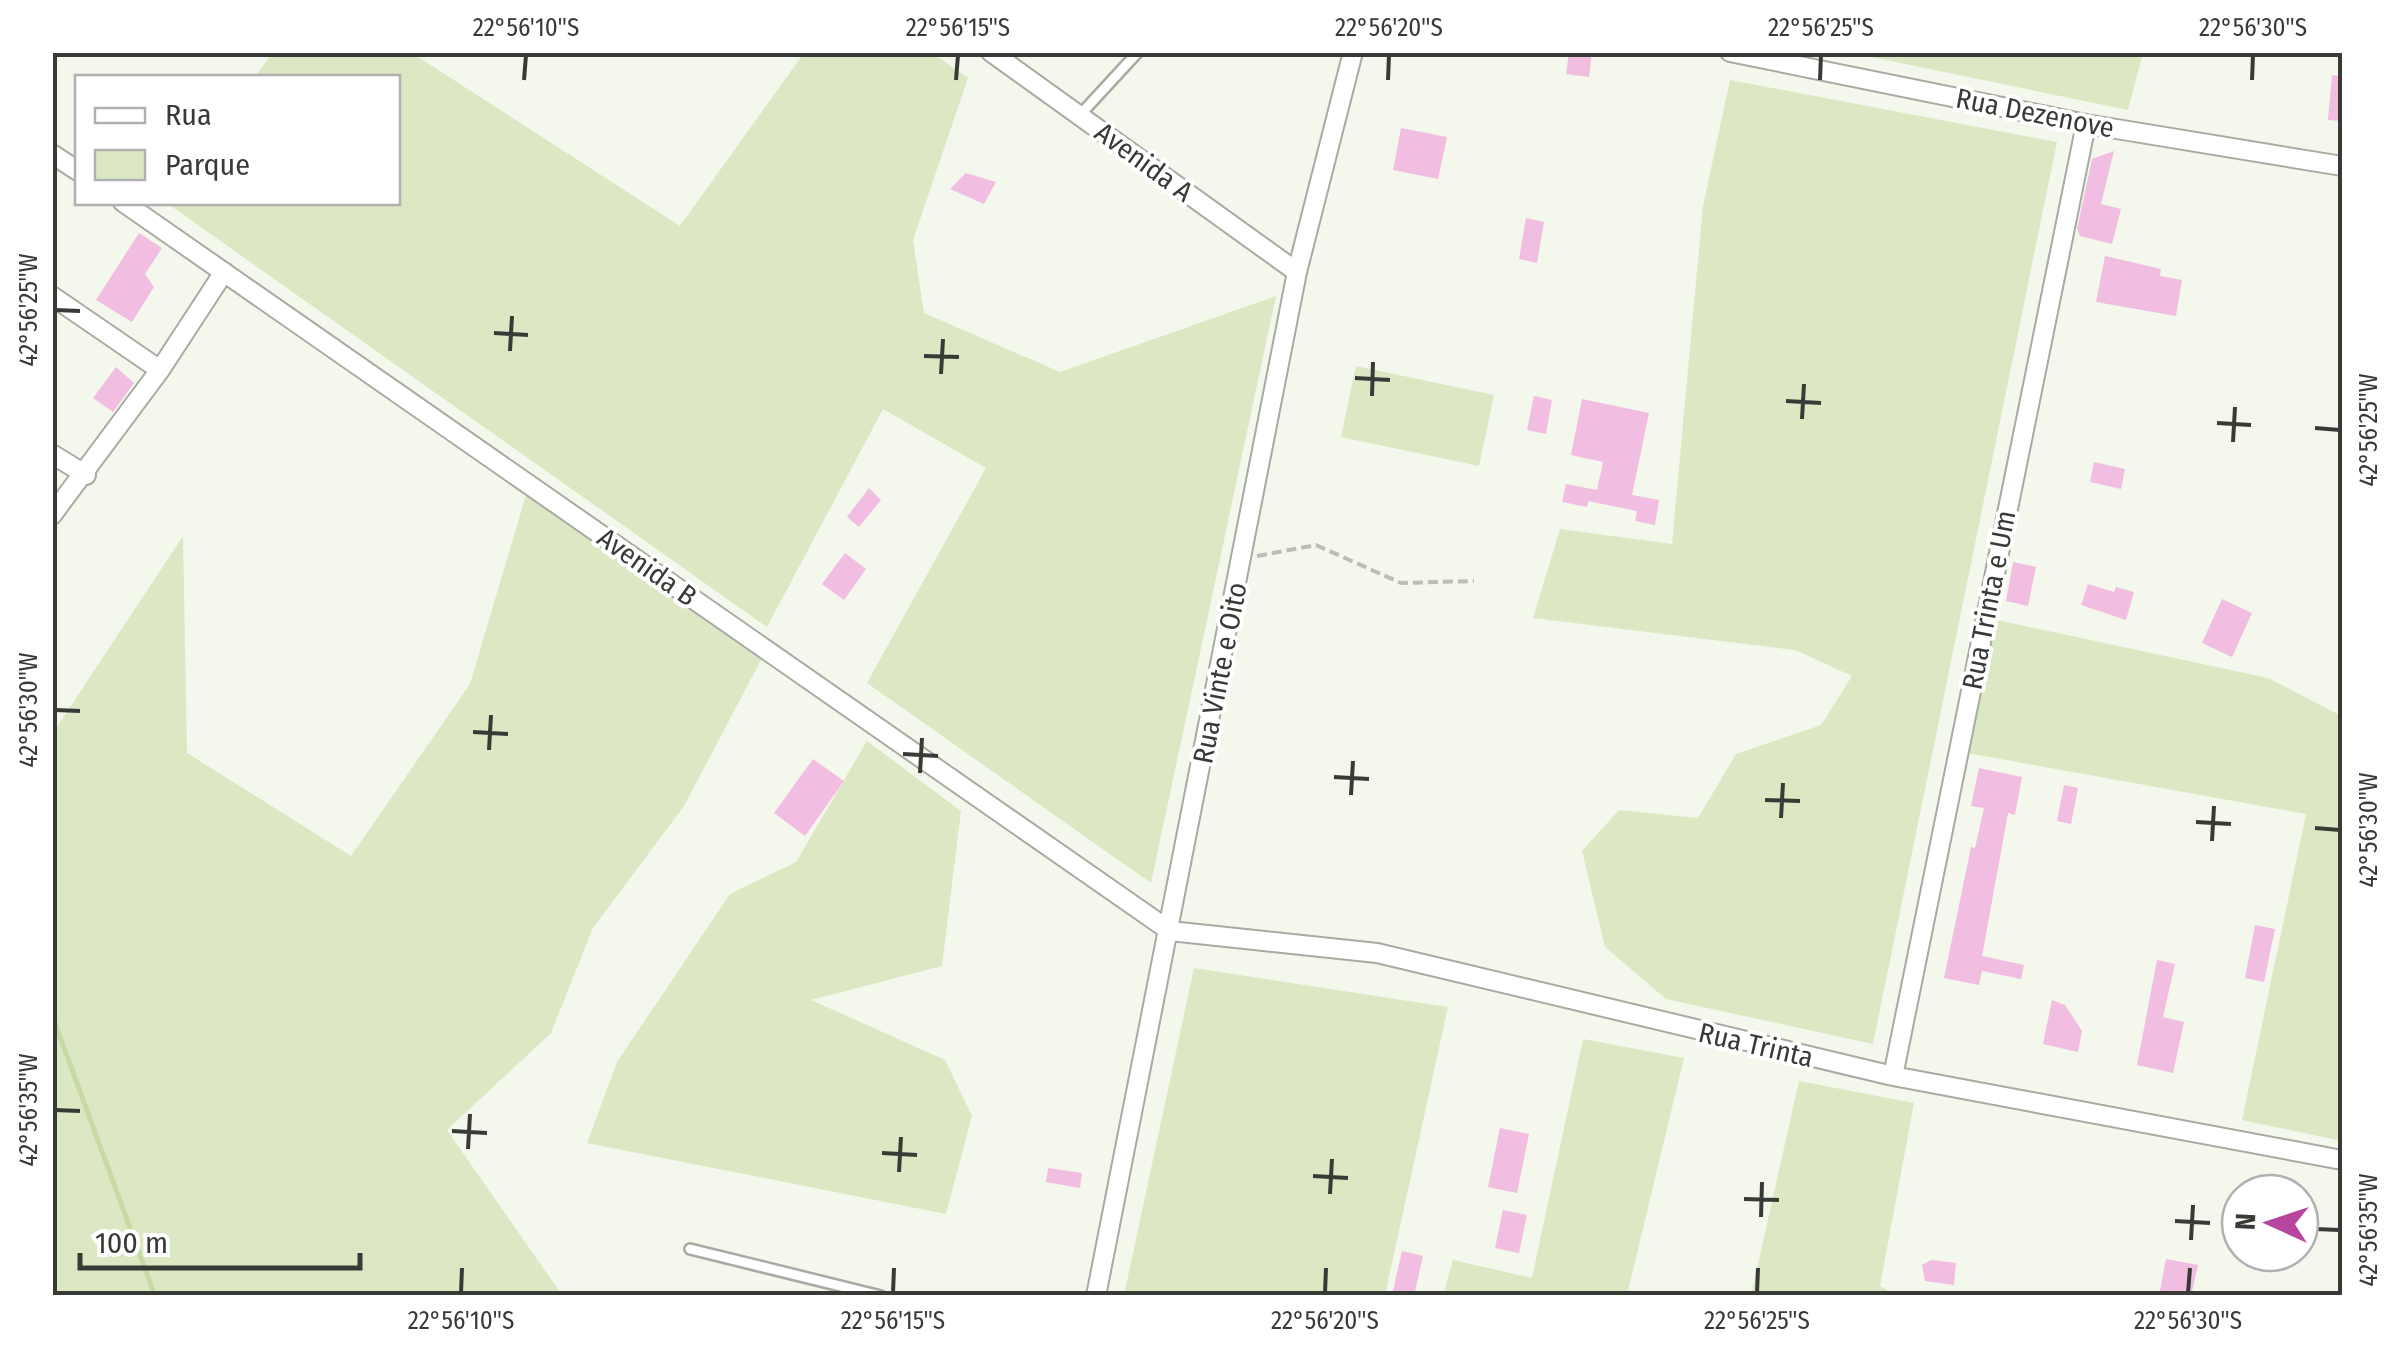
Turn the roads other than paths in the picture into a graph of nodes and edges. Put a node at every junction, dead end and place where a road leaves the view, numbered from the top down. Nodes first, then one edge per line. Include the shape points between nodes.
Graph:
1 (991, 52) edge
2 (1138, 52) edge
3 (1353, 52) edge
4 (1730, 52) edge
5 (1079, 116) junction
6 (2086, 124) junction
7 (52, 154) edge
8 (2342, 166) edge
9 (75, 169) edge
10 (127, 205) edge
11 (224, 272) junction
12 (1297, 272) junction
13 (52, 296) edge
14 (160, 370) junction
15 (52, 454) edge
16 (86, 475) junction
17 (52, 516) edge
18 (1170, 931) junction
19 (1893, 1076) junction
20 (2342, 1160) edge
21 (690, 1249) dead end
22 (881, 1296) edge
23 (1096, 1296) edge

1 - 5 street, Avenida A
2 - 5 lane
3 - 12 street, Rua Vinte e Oito
4 - 6 street, Rua Dezenove
5 - 12 street, Avenida A
6 - 8 street, Rua Dezenove
6 - 19 street, Rua Trinta e Um
7 - 9 street
10 - 11 street, Avenida B
11 - 14 street
11 - 18 street, Avenida B
12 - 18 street, Rua Vinte e Oito
13 - 14 street
14 - 16 street
15 - 16 street
16 - 17 street
18 - 19 street, Rua Trinta via 1377,953
18 - 23 street, Rua Vinte e Oito
19 - 20 street, Rua Trinta
21 - 22 lane

